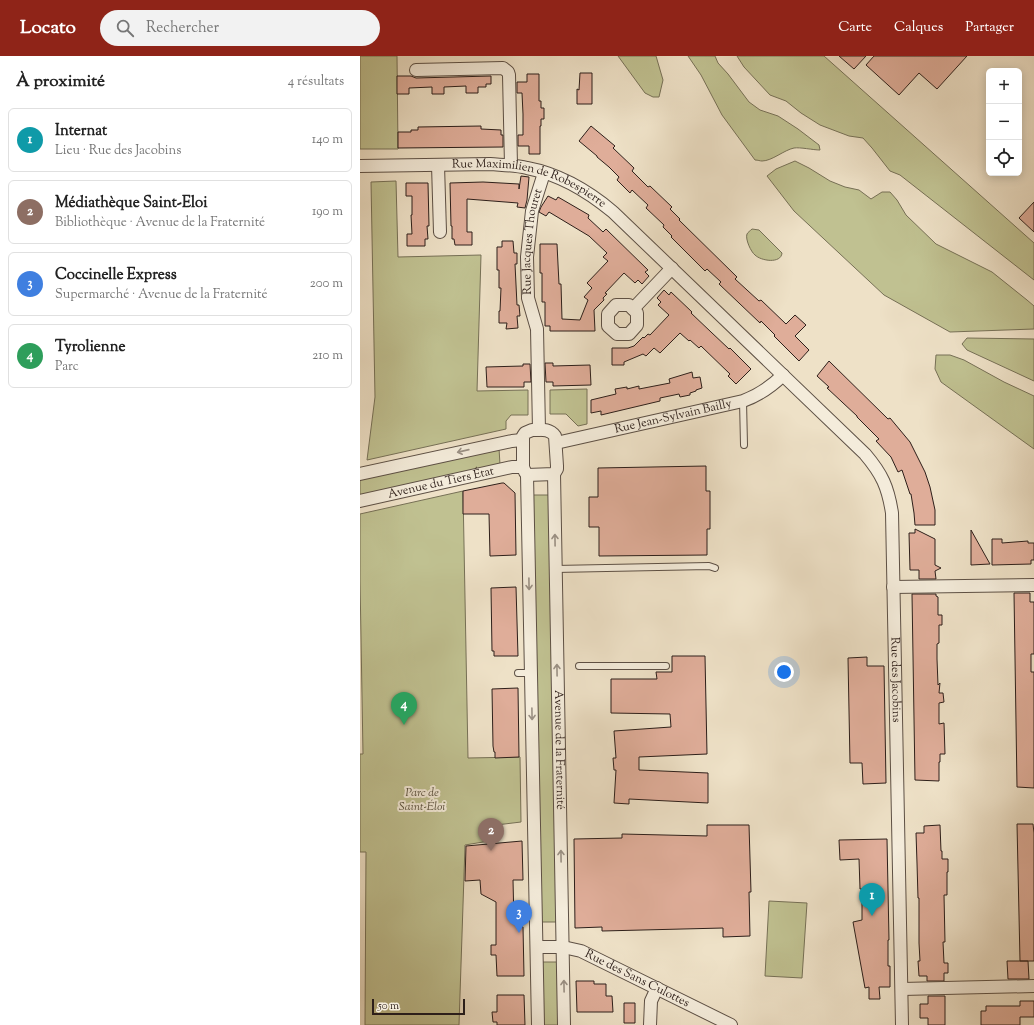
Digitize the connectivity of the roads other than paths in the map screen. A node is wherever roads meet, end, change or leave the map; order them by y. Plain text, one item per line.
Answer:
1 (416, 70) dead end
2 (438, 165) junction
3 (511, 165) junction
4 (360, 166) edge
5 (544, 173) junction
6 (440, 232) dead end
7 (672, 268) junction
8 (633, 309) dead end
9 (783, 375) junction
10 (742, 401) junction
11 (539, 430) junction
12 (522, 440) junction
13 (556, 443) junction
14 (744, 445) dead end
15 (525, 471) junction
16 (360, 474) edge
17 (554, 474) junction
18 (360, 501) edge
19 (715, 568) dead end
20 (555, 569) junction
21 (1034, 585) edge
22 (893, 587) junction
23 (578, 666) dead end
24 (666, 666) dead end
25 (518, 673) dead end
26 (531, 673) junction
27 (563, 947) junction
28 (537, 948) junction
29 (1034, 986) edge
30 (657, 988) junction
31 (902, 989) junction
32 (538, 1025) edge
33 (564, 1025) edge
34 (650, 1025) edge
35 (731, 1025) edge
36 (902, 1025) edge

1 - 3 street
2 - 3 street, Rue Maximilien de Robespierre
2 - 4 street, Rue Maximilien de Robespierre
2 - 6 street
3 - 5 street, Rue Maximilien de Robespierre
5 - 7 street, Rue Maximilien de Robespierre
5 - 11 street, Rue Jacques Thouret
7 - 8 street
7 - 9 street, Rue Maximilien de Robespierre
9 - 10 street, Rue Jean-Sylvain Bailly
9 - 22 street, Rue des Jacobins
10 - 13 street, Rue Jean-Sylvain Bailly
10 - 14 lane
11 - 12 street
11 - 13 street
12 - 15 street
12 -> 16 street
13 - 17 street
15 - 17 street
15 - 18 street, Avenue du Tiers État
15 -> 26 street
20 -> 17 street, Avenue de la Fraternité
19 - 20 lane
27 -> 20 street, Avenue de la Fraternité
21 - 22 street
22 - 31 street, Rue des Jacobins
23 - 24 lane
25 - 26 lane
26 -> 28 street
27 - 28 street, Rue des Sans Culottes
27 - 30 street, Rue des Sans Culottes
33 -> 27 street, Avenue de la Fraternité
28 - 32 street
29 - 31 street
30 - 34 street
30 - 35 street, Rue des Sans Culottes
31 - 36 street, Rue des Jacobins

